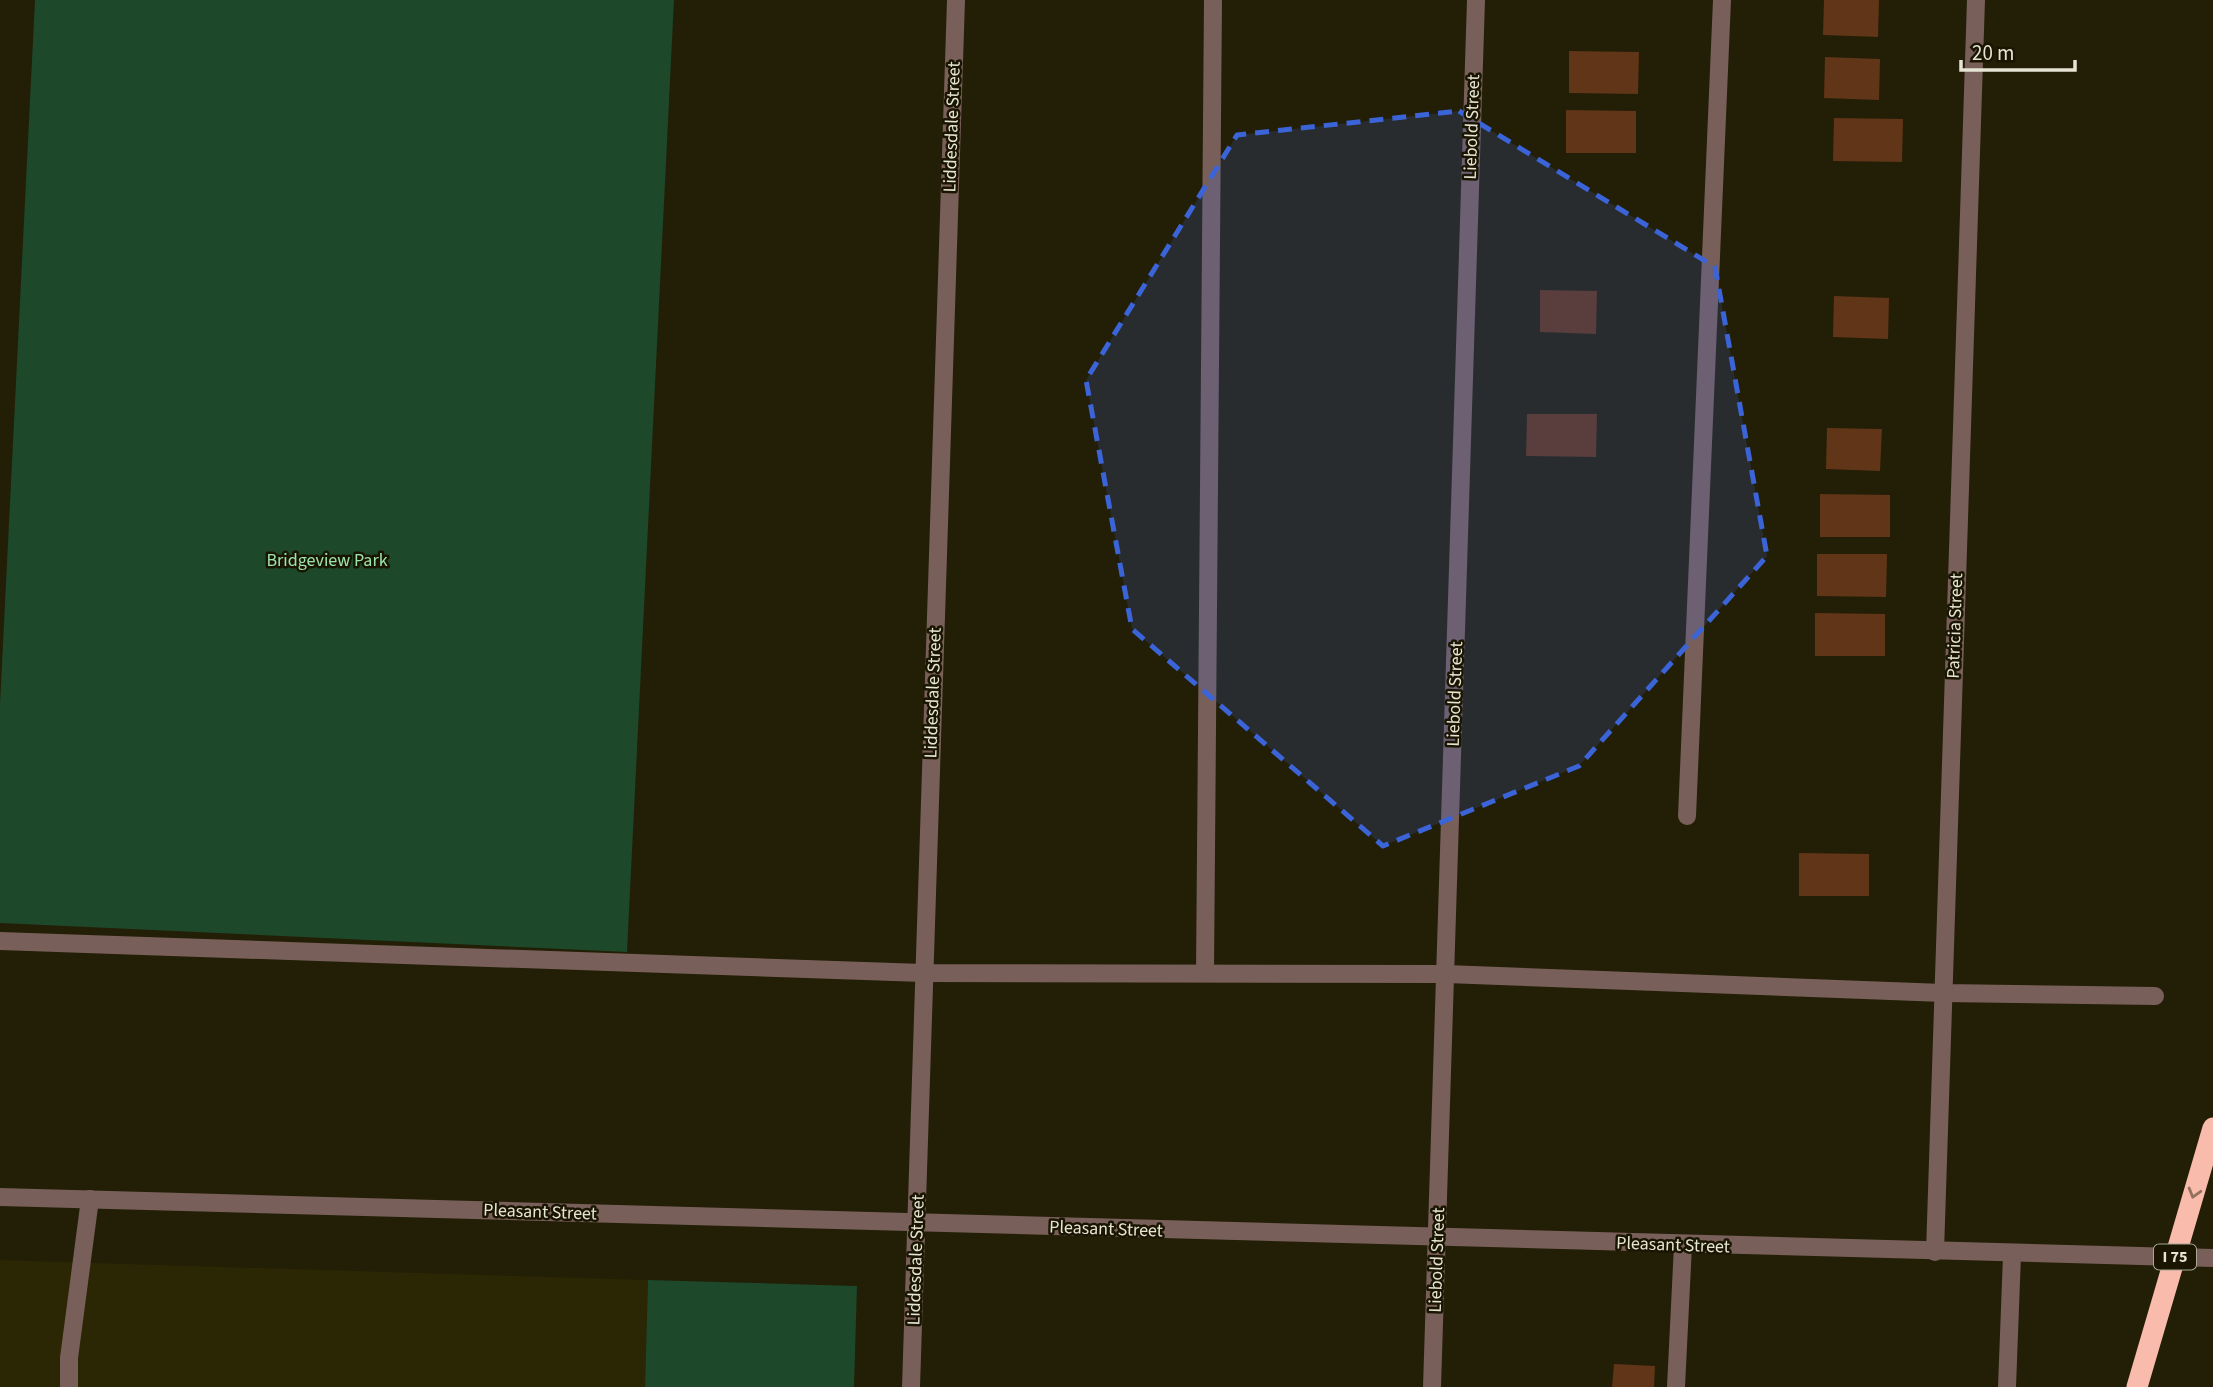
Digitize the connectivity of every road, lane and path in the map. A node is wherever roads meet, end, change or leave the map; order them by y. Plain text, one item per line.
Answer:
1 (956, 0) edge
2 (1213, 0) edge
3 (1476, 0) edge
4 (1722, 0) edge
5 (1976, 0) edge
6 (1687, 816) dead end
7 (0, 941) edge
8 (923, 973) junction
9 (1205, 973) junction
10 (1446, 974) junction
11 (1943, 993) junction
12 (2155, 996) dead end
13 (2213, 1128) edge
14 (0, 1197) edge
15 (90, 1199) junction
16 (917, 1223) junction
17 (1438, 1238) junction
18 (1683, 1245) junction
19 (1935, 1252) junction
20 (2012, 1255) junction
21 (2213, 1258) edge
22 (69, 1387) edge
23 (911, 1387) edge
24 (1432, 1387) edge
25 (1676, 1387) edge
26 (2007, 1387) edge
27 (2137, 1387) edge

1 - 8 street, Liddesdale Street
2 - 9 street
3 - 10 street, Liebold Street
4 - 6 street
5 - 11 street, Patricia Street
7 - 8 street
8 - 9 street
8 - 16 street, Liddesdale Street
9 - 10 street
10 - 11 street
10 - 17 street, Liebold Street
11 - 12 street
11 - 19 street, Patricia Street
13 -> 27 highway, I 75
14 - 15 street, Pleasant Street
15 - 16 street, Pleasant Street
15 - 22 street
16 - 17 street, Pleasant Street
16 - 23 street, Liddesdale Street
17 - 18 street, Pleasant Street
17 - 24 street, Liebold Street
18 - 19 street, Pleasant Street
18 - 25 street
19 - 20 street, Pleasant Street
20 - 21 street, Pleasant Street
20 - 26 street

